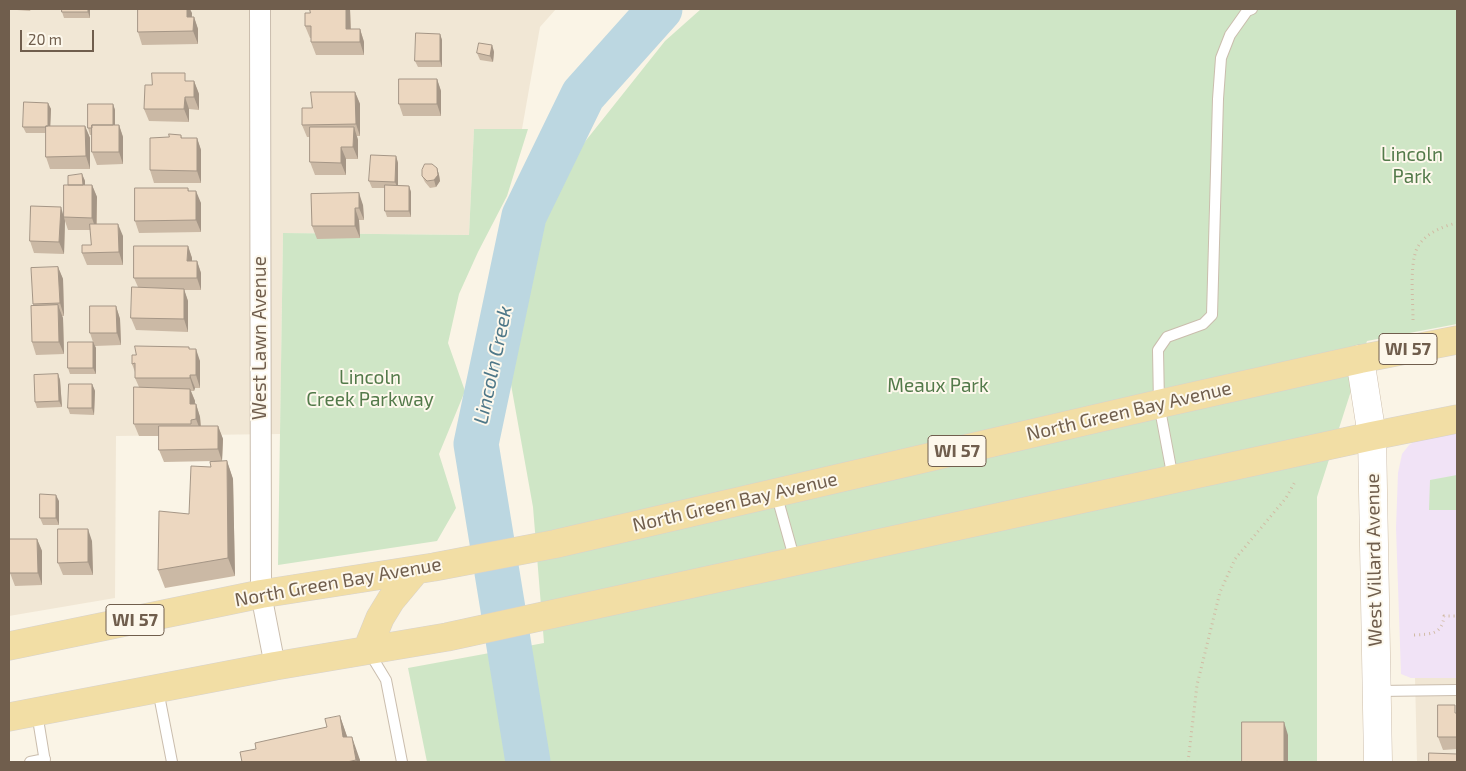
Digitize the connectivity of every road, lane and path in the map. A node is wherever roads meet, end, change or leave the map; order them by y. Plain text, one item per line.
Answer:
1 (260, 9) edge
2 (1252, 9) edge
3 (1457, 223) edge
4 (1413, 320) dead end
5 (1457, 340) edge
6 (1360, 359) junction
7 (1159, 404) junction
8 (1457, 419) edge
9 (1372, 436) junction
10 (1299, 475) dead end
11 (1173, 480) junction
12 (776, 493) junction
13 (795, 562) junction
14 (425, 568) junction
15 (261, 594) junction
16 (1457, 616) edge
17 (1414, 635) dead end
18 (9, 646) edge
19 (367, 650) junction
20 (275, 666) junction
21 (158, 688) junction
22 (1457, 690) edge
23 (1377, 691) junction
24 (36, 712) junction
25 (9, 717) edge
26 (45, 761) edge
27 (30, 762) edge
28 (172, 762) edge
29 (402, 762) edge
30 (1188, 762) edge
31 (1378, 762) edge

1 - 15 street, West Lawn Avenue
2 - 7 lane
3 - 4 path
5 - 6 main road, North Green Bay Avenue / WI 57
6 - 7 main road, North Green Bay Avenue / WI 57
6 - 9 street, West Villard Avenue
7 - 11 lane
7 - 12 main road, North Green Bay Avenue / WI 57
8 - 9 main road
9 - 11 main road
9 - 23 street, West Villard Avenue
10 - 30 path
11 - 13 main road
12 - 13 lane
12 - 14 main road, North Green Bay Avenue / WI 57
13 - 19 main road
14 - 15 main road, North Green Bay Avenue / WI 57
14 - 19 main road
15 - 18 main road, North Green Bay Avenue / WI 57
15 - 20 street, West Lawn Avenue
16 - 17 path
19 - 20 main road
19 - 29 lane
20 - 21 main road
21 - 24 main road
21 - 28 lane
22 - 23 lane
23 - 31 street, West Villard Avenue
24 - 25 main road
24 - 26 lane
26 - 27 lane

